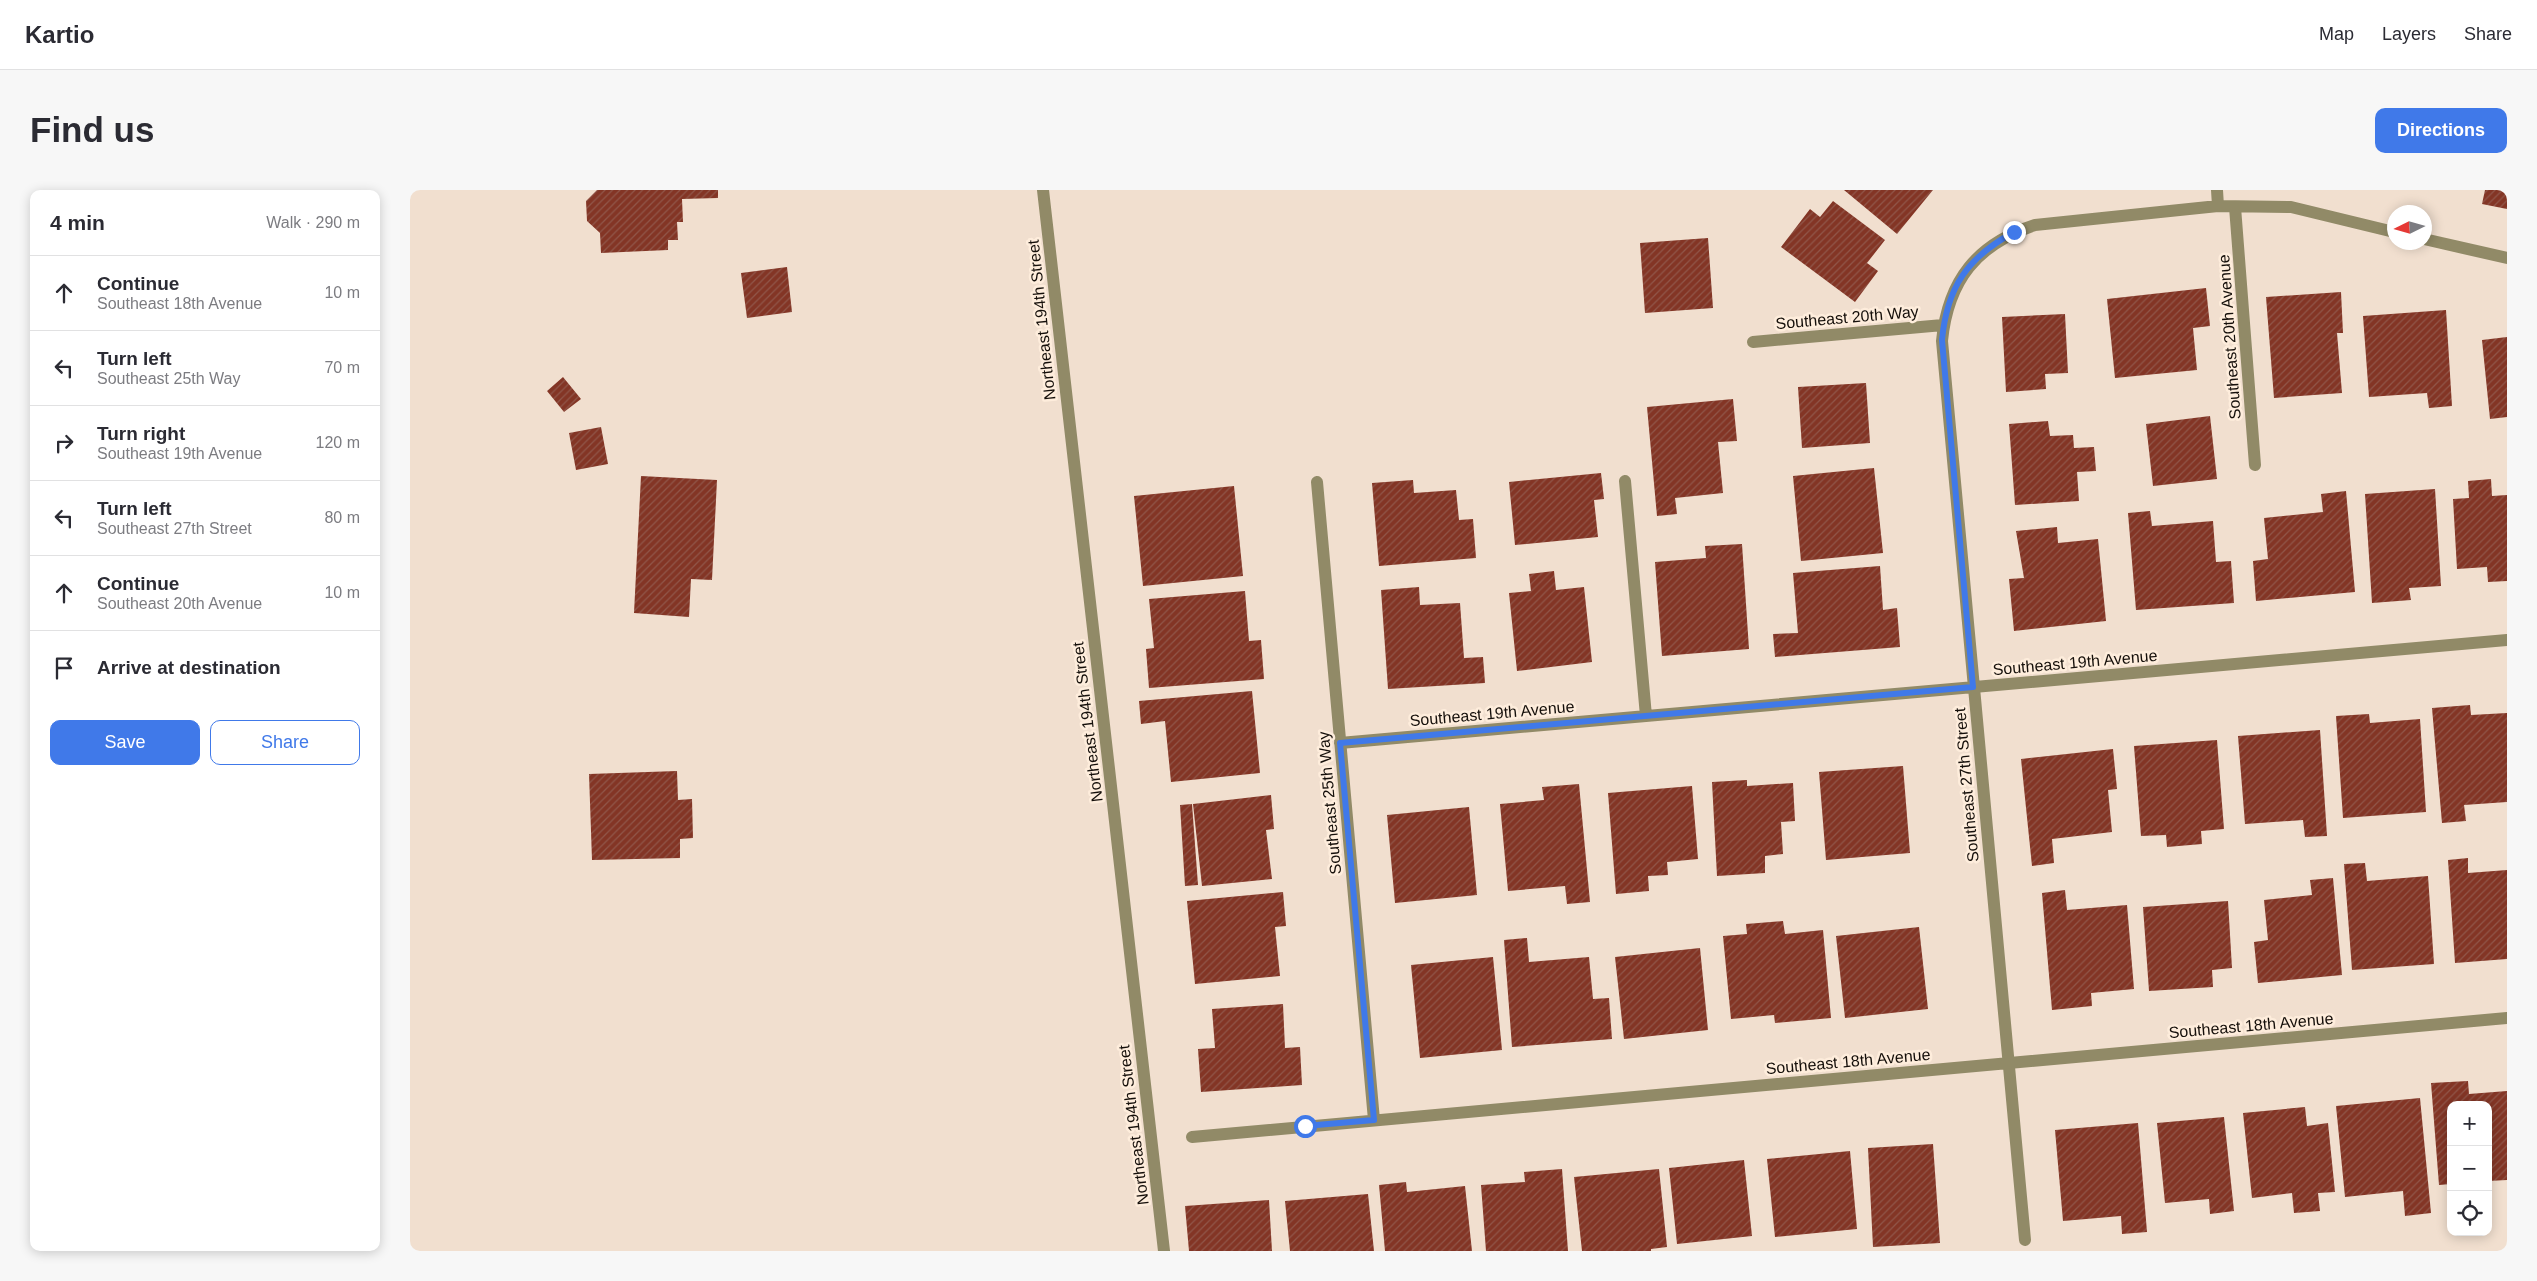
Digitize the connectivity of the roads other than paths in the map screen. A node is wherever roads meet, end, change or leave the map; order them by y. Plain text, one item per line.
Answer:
1 (1043, 190) edge
2 (2217, 190) edge
3 (2218, 206) junction
4 (2235, 207) junction
5 (2387, 230) edge
6 (2432, 241) edge
7 (2507, 258) edge
8 (1943, 325) junction
9 (1754, 342) dead end
10 (2255, 465) dead end
11 (1625, 481) dead end
12 (1318, 482) dead end
13 (2507, 640) edge
14 (1973, 687) junction
15 (1646, 716) junction
16 (1340, 743) junction
17 (2507, 1018) edge
18 (2008, 1063) junction
19 (1374, 1120) junction
20 (1192, 1137) dead end
21 (2024, 1240) dead end
22 (1164, 1251) edge

1 - 22 street, Northeast 194th Street
2 - 3 street
3 - 4 street
3 - 8 street, Southeast 27th Street
4 - 5 street
4 - 10 street, Southeast 20th Avenue
6 - 7 street
8 - 9 street, Southeast 20th Way
8 - 14 street, Southeast 27th Street
11 - 15 street
12 - 16 street, Southeast 25th Way
13 - 14 street, Southeast 19th Avenue
14 - 15 street, Southeast 19th Avenue
14 - 18 street, Southeast 27th Street
15 - 16 street, Southeast 19th Avenue
16 - 19 street, Southeast 25th Way
17 - 18 street, Southeast 18th Avenue
18 - 19 street, Southeast 18th Avenue
18 - 21 street, Southeast 27th Street
19 - 20 street, Southeast 18th Avenue

